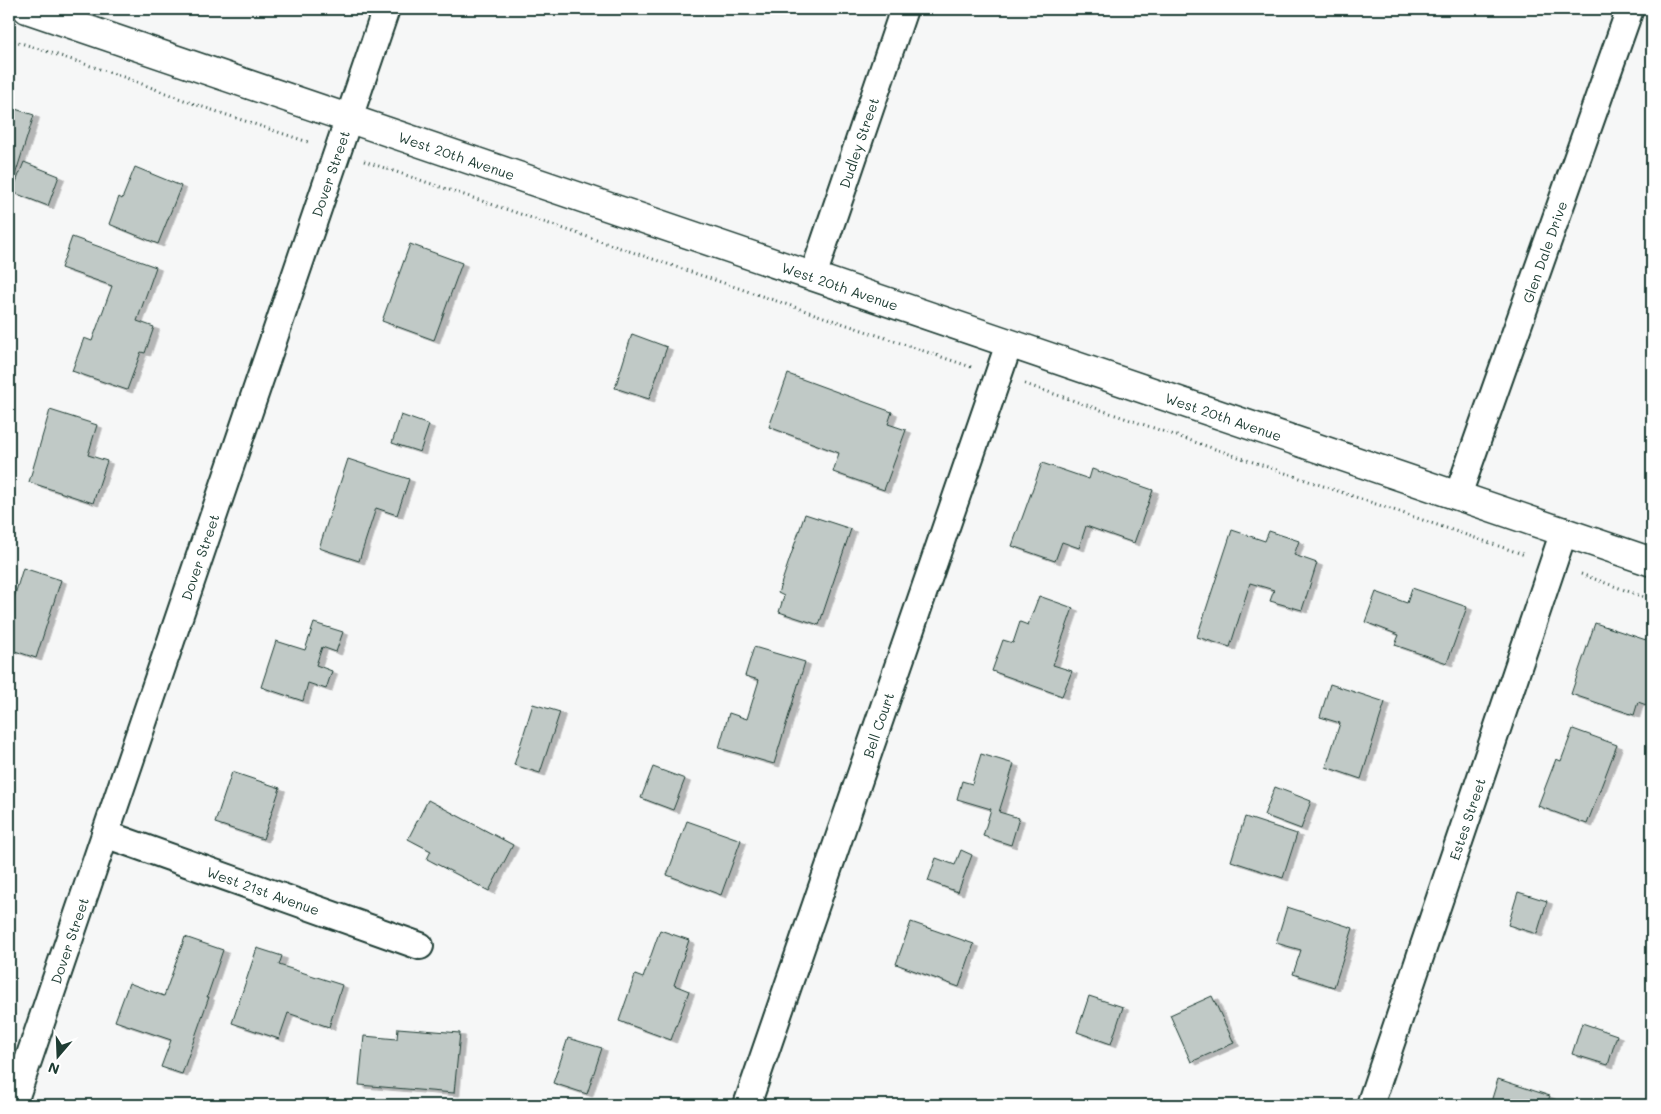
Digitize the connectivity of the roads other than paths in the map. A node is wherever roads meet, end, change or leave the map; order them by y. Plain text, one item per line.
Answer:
1 (27, 9) edge
2 (386, 9) edge
3 (904, 9) edge
4 (1630, 9) edge
5 (349, 118) junction
6 (813, 276) junction
7 (1010, 344) junction
8 (1458, 495) junction
9 (1564, 531) junction
10 (1652, 562) edge
11 (105, 834) junction
12 (420, 946) dead end
13 (13, 1105) edge
14 (747, 1105) edge
15 (1370, 1105) edge

1 - 5 street, West 20th Avenue
2 - 5 street, Dover Street
3 - 6 street, Dudley Street
4 - 8 street, Glen Dale Drive
5 - 6 street, West 20th Avenue
5 - 11 street, Dover Street
6 - 7 street, West 20th Avenue
7 - 8 street, West 20th Avenue
7 - 14 street, Bell Court
8 - 9 street, West 20th Avenue
9 - 10 street, West 20th Avenue
9 - 15 street, Estes Street
11 - 12 street, West 21st Avenue
11 - 13 street, Dover Street

